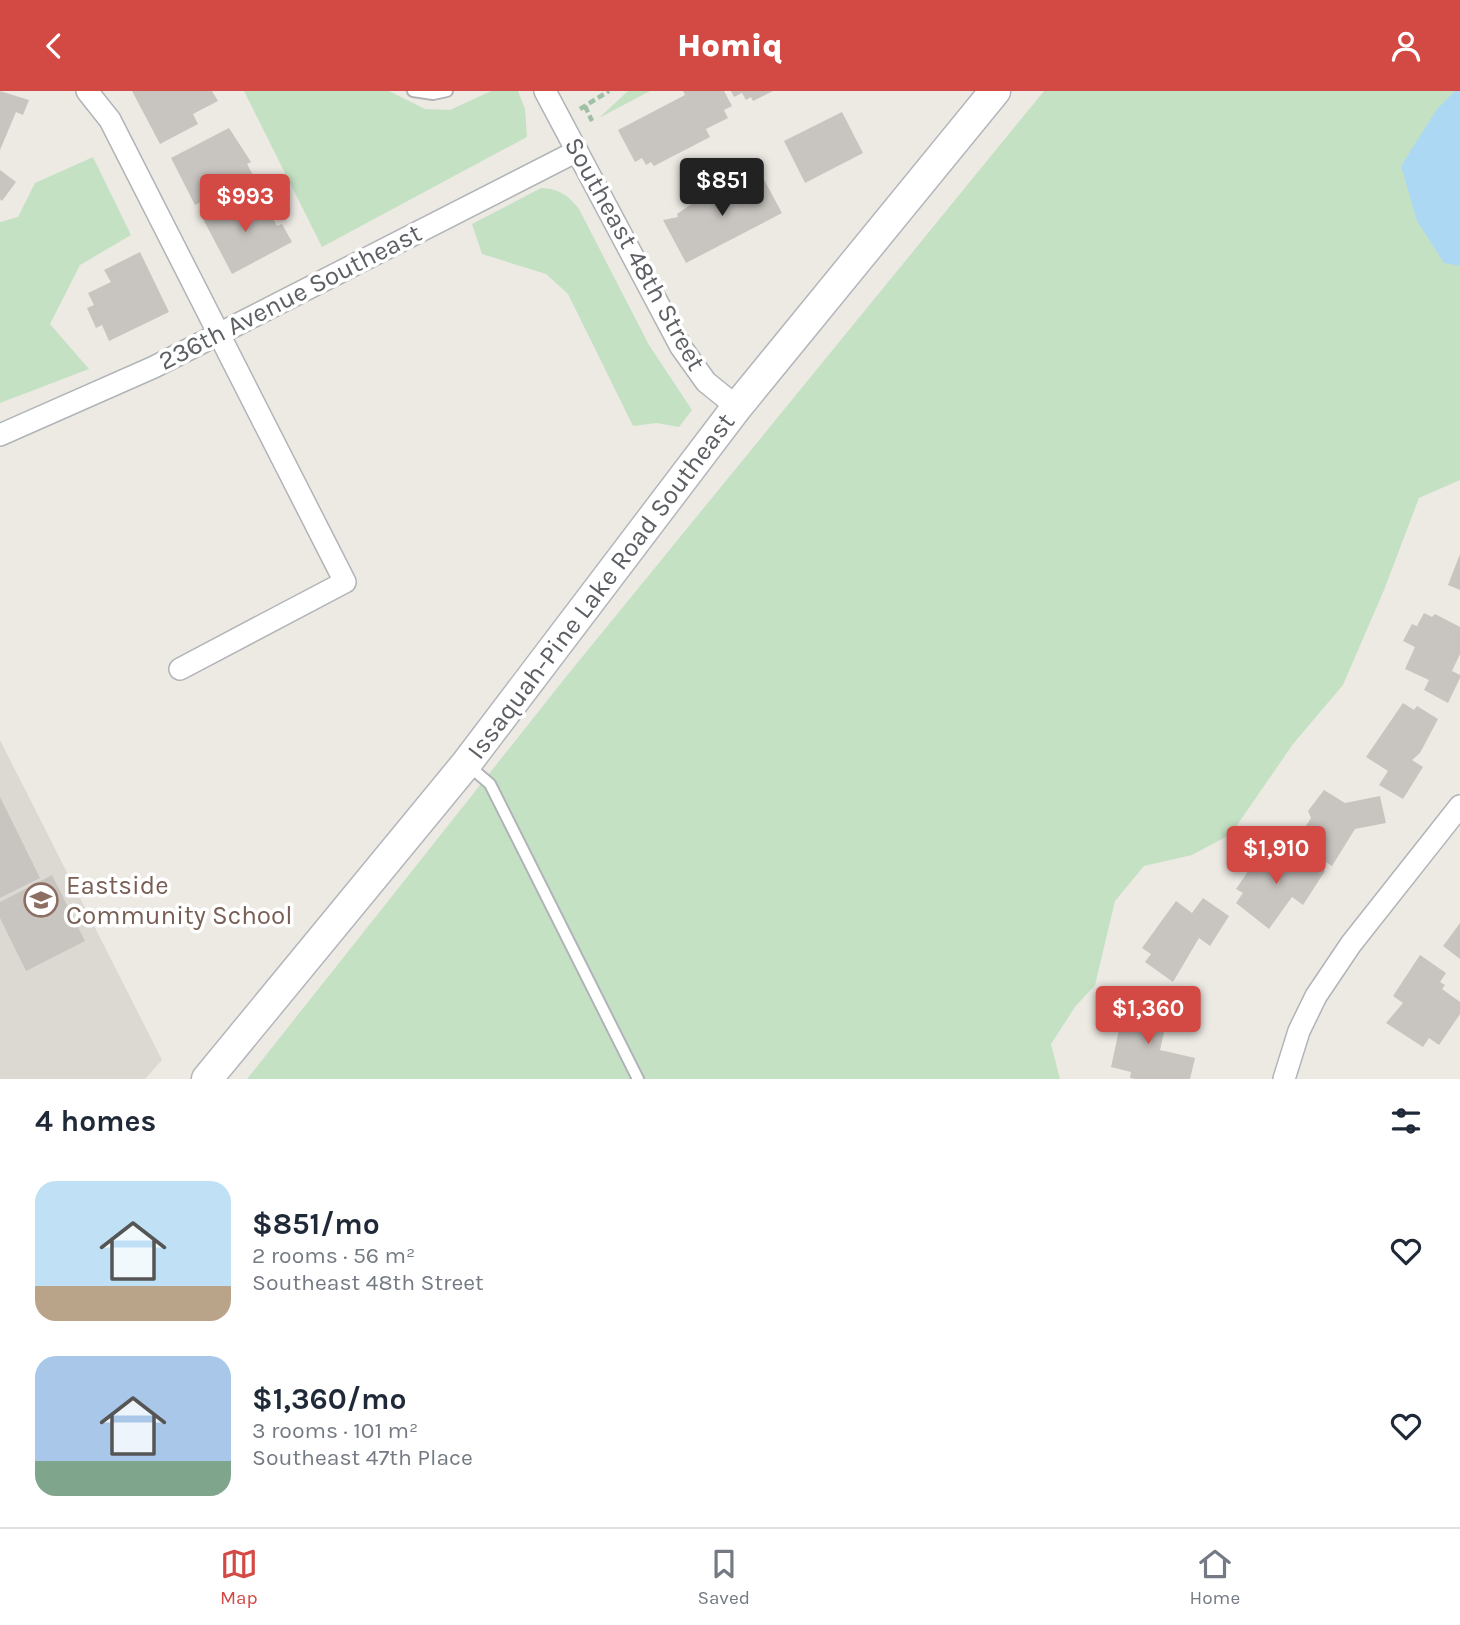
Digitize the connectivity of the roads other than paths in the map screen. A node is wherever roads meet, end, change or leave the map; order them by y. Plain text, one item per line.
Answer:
1 (87, 91) edge
2 (413, 91) edge
3 (447, 91) edge
4 (545, 91) edge
5 (995, 91) edge
6 (577, 151) junction
7 (220, 332) junction
8 (737, 407) junction
9 (0, 435) edge
10 (180, 669) dead end
11 (466, 764) junction
12 (1460, 806) edge
13 (1284, 1075) edge
14 (207, 1079) edge
15 (638, 1079) edge

1 - 7 street
2 - 3 lane
4 - 6 street, Southeast 48th Street
5 - 8 main road, Issaquah-Pine Lake Road Southeast
6 - 7 street, 236th Avenue Southeast
6 - 8 street, Southeast 48th Street
7 - 9 street, 236th Avenue Southeast
7 - 10 street
8 - 11 main road, Issaquah-Pine Lake Road Southeast
11 - 14 main road, Issaquah-Pine Lake Road Southeast
11 - 15 lane
12 - 13 street

